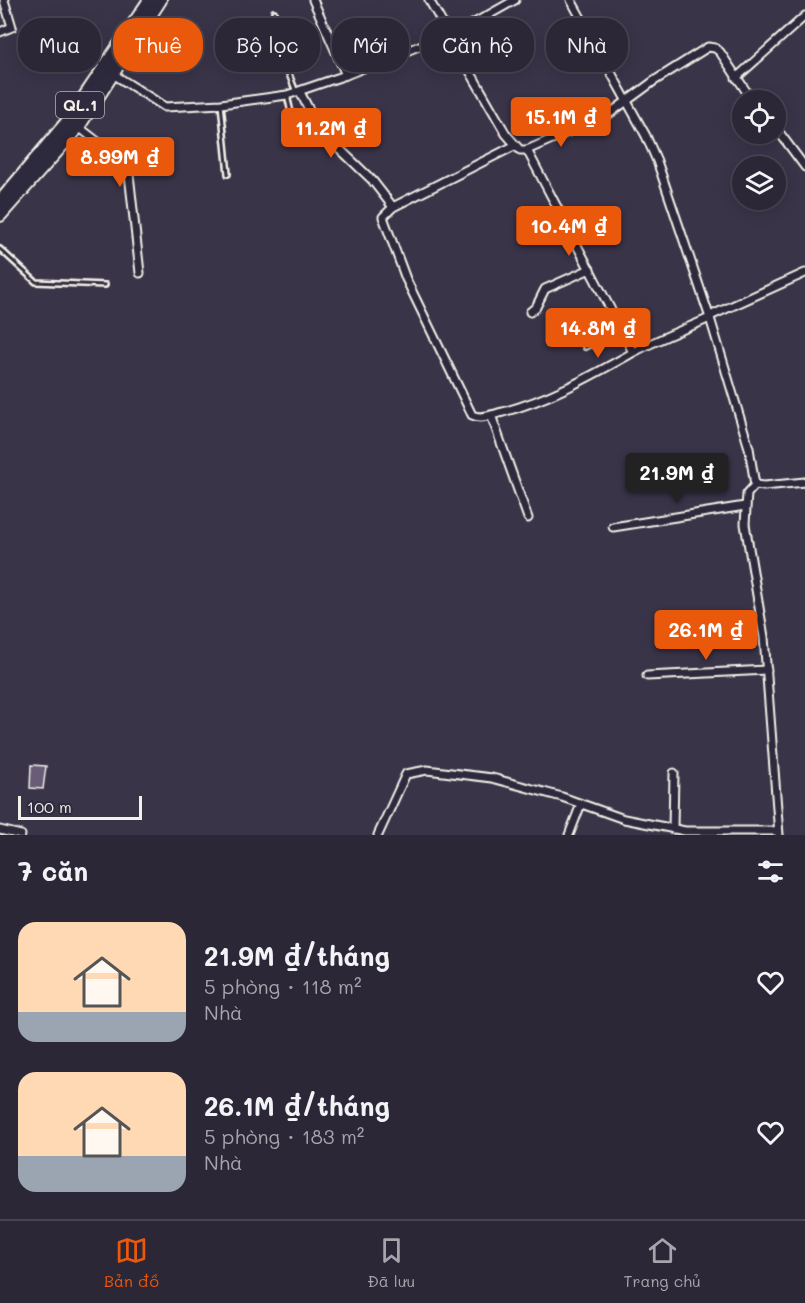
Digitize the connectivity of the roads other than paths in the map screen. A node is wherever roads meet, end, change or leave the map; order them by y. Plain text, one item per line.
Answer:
1 (4, 0) edge
2 (150, 0) edge
3 (160, 0) edge
4 (314, 0) edge
5 (429, 0) edge
6 (515, 0) edge
7 (571, 0) edge
8 (274, 12) dead end
9 (805, 16) edge
10 (440, 18) edge
11 (485, 18) edge
12 (0, 32) edge
13 (421, 45) edge
14 (110, 72) junction
15 (472, 72) edge
16 (346, 75) junction
17 (736, 78) junction
18 (745, 90) edge
19 (298, 93) junction
20 (287, 96) junction
21 (626, 101) junction
22 (221, 104) junction
23 (73, 123) junction
24 (294, 126) dead end
25 (786, 141) edge
26 (514, 146) junction
27 (527, 150) junction
28 (805, 166) edge
29 (228, 174) dead end
30 (0, 202) edge
31 (393, 207) junction
32 (0, 215) edge
33 (0, 249) edge
34 (590, 269) junction
35 (140, 273) dead end
36 (805, 273) edge
37 (105, 285) dead end
38 (530, 312) dead end
39 (710, 317) junction
40 (621, 330) junction
41 (585, 347) dead end
42 (633, 352) junction
43 (491, 415) junction
44 (805, 482) edge
45 (755, 484) junction
46 (745, 506) junction
47 (528, 519) dead end
48 (613, 526) dead end
49 (767, 670) junction
50 (647, 676) dead end
51 (674, 773) dead end
52 (581, 804) junction
53 (673, 829) junction
54 (0, 830) edge
55 (685, 833) edge
56 (778, 833) edge
57 (21, 835) edge
58 (378, 835) edge
59 (569, 835) edge

1 - 12 street
2 - 14 highway, QL.1
3 - 14 highway, QL.1
4 - 16 street
5 - 10 street
6 - 11 street
7 - 21 street
8 - 19 lane
9 - 17 street
13 - 16 street
14 - 22 street
14 - 23 highway, QL.1
15 - 26 street
16 - 19 street
17 - 18 street
17 - 21 street
19 - 20 street
19 - 31 street
20 - 22 street
20 - 24 lane
21 - 27 street
21 - 39 street
22 - 29 lane
23 - 30 highway, QL.1
23 - 32 highway, QL.1
23 - 35 street
25 - 28 street
26 - 27 street
26 - 31 street
27 - 34 street
31 - 43 street
33 - 37 lane
34 - 38 street
34 - 40 street
36 - 39 street
39 - 42 street
39 - 45 street
40 - 41 lane
40 - 42 street
42 - 43 street
43 - 47 street
44 - 45 street
45 - 46 street
46 - 48 street
46 - 49 street
49 - 50 street
49 - 56 street
51 - 53 street
52 - 53 street
52 - 58 street
52 - 59 street
53 - 55 street
54 - 57 street
55 - 56 street

